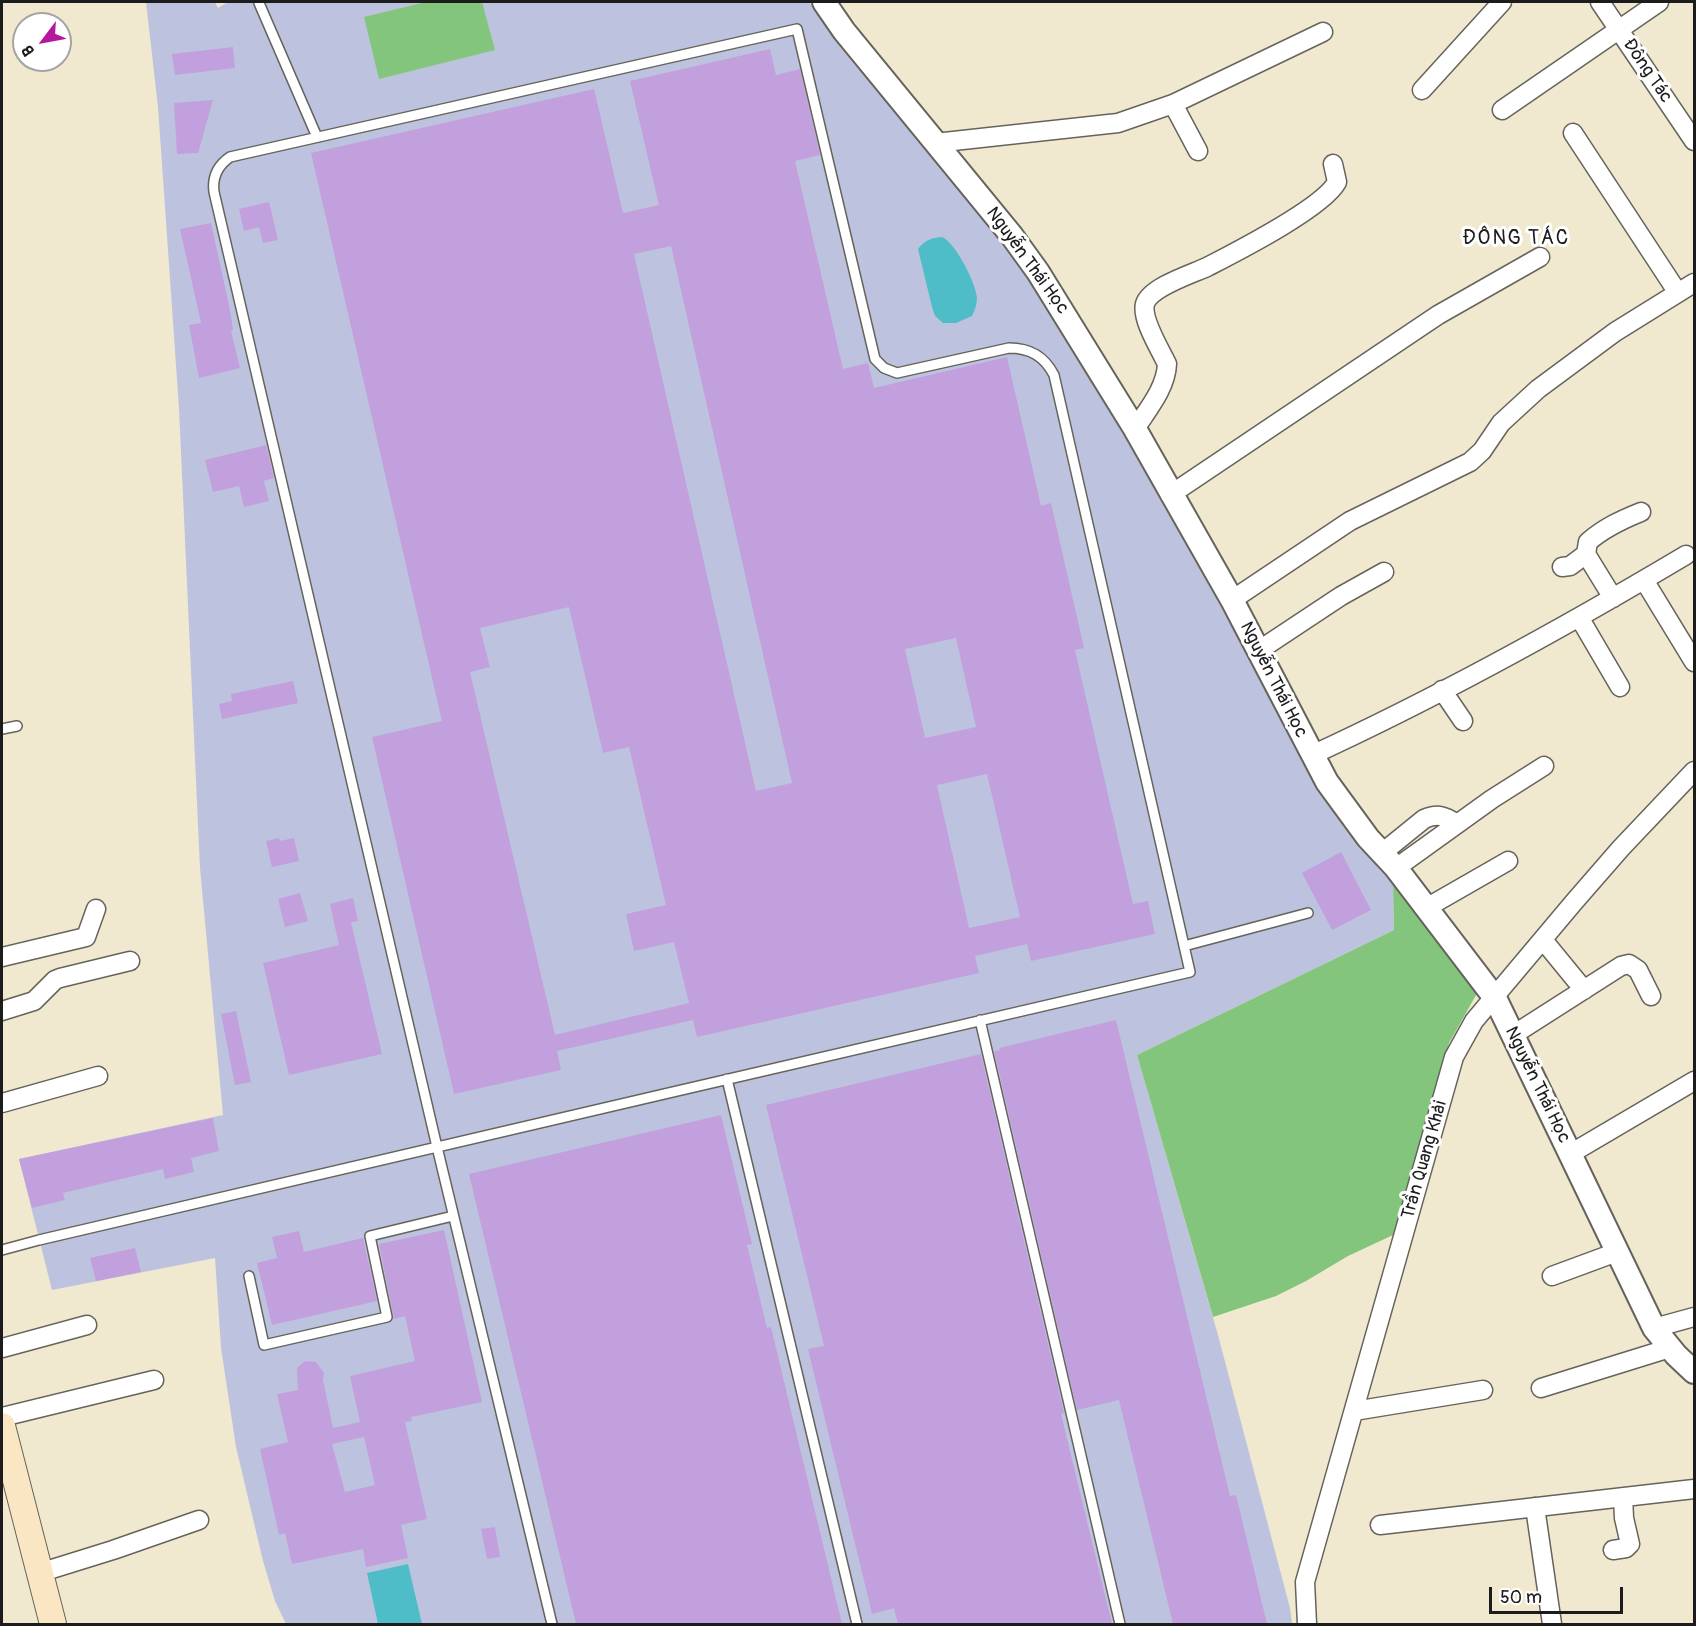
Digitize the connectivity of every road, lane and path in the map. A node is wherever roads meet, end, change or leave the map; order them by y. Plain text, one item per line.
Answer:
1 (824, 2) edge
2 (1502, 2) edge
3 (1600, 2) edge
4 (1659, 2) edge
5 (259, 3) edge
6 (1618, 29) junction
7 (1323, 32) dead end
8 (1422, 90) dead end
9 (1173, 104) junction
10 (1502, 110) dead end
11 (1573, 133) dead end
12 (317, 137) junction
13 (1695, 141) edge
14 (935, 143) junction
15 (1198, 151) dead end
16 (1333, 165) dead end
17 (1540, 257) dead end
18 (1695, 284) edge
19 (1678, 293) junction
20 (1135, 429) junction
21 (1170, 495) junction
22 (1641, 512) dead end
23 (1586, 554) junction
24 (1686, 555) dead end
25 (1562, 567) dead end
26 (1384, 572) dead end
27 (1644, 580) junction
28 (1614, 598) junction
29 (1232, 600) junction
30 (1579, 617) junction
31 (1258, 651) junction
32 (1695, 662) edge
33 (1620, 687) dead end
34 (1442, 690) junction
35 (1463, 721) dead end
36 (17, 726) dead end
37 (2, 729) edge
38 (1312, 755) junction
39 (1544, 766) dead end
40 (1695, 771) edge
41 (1389, 861) junction
42 (1508, 861) dead end
43 (1426, 908) junction
44 (96, 909) dead end
45 (1308, 913) dead end
46 (1543, 940) junction
47 (1184, 946) junction
48 (2, 957) edge
49 (130, 961) dead end
50 (1584, 990) junction
51 (1651, 996) dead end
52 (1494, 998) junction
53 (2, 1011) edge
54 (980, 1020) junction
55 (1513, 1035) junction
56 (98, 1076) dead end
57 (727, 1079) junction
58 (1694, 1081) edge
59 (2, 1103) edge
60 (437, 1147) junction
61 (1570, 1154) junction
62 (453, 1215) junction
63 (2, 1250) edge
64 (1617, 1252) junction
65 (249, 1276) dead end
66 (1552, 1276) dead end
67 (1695, 1317) edge
68 (87, 1325) dead end
69 (1654, 1328) junction
70 (2, 1348) edge
71 (1670, 1348) junction
72 (1695, 1372) edge
73 (154, 1380) dead end
74 (1541, 1388) dead end
75 (1483, 1390) dead end
76 (1354, 1411) junction
77 (2, 1417) edge
78 (2, 1426) edge
79 (1695, 1489) edge
80 (1623, 1497) junction
81 (1535, 1507) junction
82 (199, 1520) dead end
83 (1380, 1526) dead end
84 (1613, 1550) dead end
85 (39, 1573) junction
86 (53, 1624) edge
87 (552, 1624) edge
88 (857, 1624) edge
89 (1120, 1624) edge
90 (1307, 1624) edge
91 (1552, 1624) edge

1 - 14 street, Nguyễn Thái Học
2 - 8 street
3 - 6 street, Đông Tác
4 - 6 street
5 - 12 lane
6 - 10 street
6 - 13 street, Đông Tác
7 - 9 street
9 - 14 street
9 - 15 street
11 - 19 street
12 - 47 lane
12 - 60 lane
14 - 20 street, Nguyễn Thái Học
16 - 20 street
17 - 21 street
18 - 19 street
19 - 29 street
20 - 21 street, Nguyễn Thái Học
21 - 29 street, Nguyễn Thái Học
22 - 23 street
23 - 25 street
23 - 28 street
24 - 27 street
26 - 31 street
27 - 28 street
27 - 32 street
28 - 30 street
29 - 31 street, Nguyễn Thái Học
30 - 33 street
30 - 34 street
31 - 38 street, Nguyễn Thái Học
34 - 35 street
34 - 38 street
36 - 37 lane
38 - 41 street, Nguyễn Thái Học
39 - 41 street
40 - 46 street, Trần Quang Khải
41 - 43 street, Nguyễn Thái Học
42 - 43 street
43 - 52 street, Nguyễn Thái Học
44 - 48 street
45 - 47 lane
46 - 50 street
46 - 52 street, Trần Quang Khải
47 - 54 lane
49 - 53 street
50 - 51 street
50 - 55 street
52 - 55 street, Nguyễn Thái Học
52 - 76 street, Trần Quang Khải
54 - 57 lane
54 - 89 lane
55 - 61 street, Nguyễn Thái Học
56 - 59 street
57 - 60 lane
57 - 88 lane
58 - 61 street
60 - 62 lane
60 - 63 lane
61 - 64 street, Nguyễn Thái Học
62 - 65 lane
62 - 87 lane
64 - 66 street
64 - 69 street, Nguyễn Thái Học
67 - 69 street
68 - 70 street
69 - 71 street, Nguyễn Thái Học
71 - 72 street, Nguyễn Thái Học
71 - 74 street
73 - 77 street
75 - 76 street
76 - 90 street, Trần Quang Khải
78 - 85 main road
79 - 80 street
80 - 81 street
80 - 84 street
81 - 83 street
81 - 91 street
82 - 85 street
85 - 86 main road

